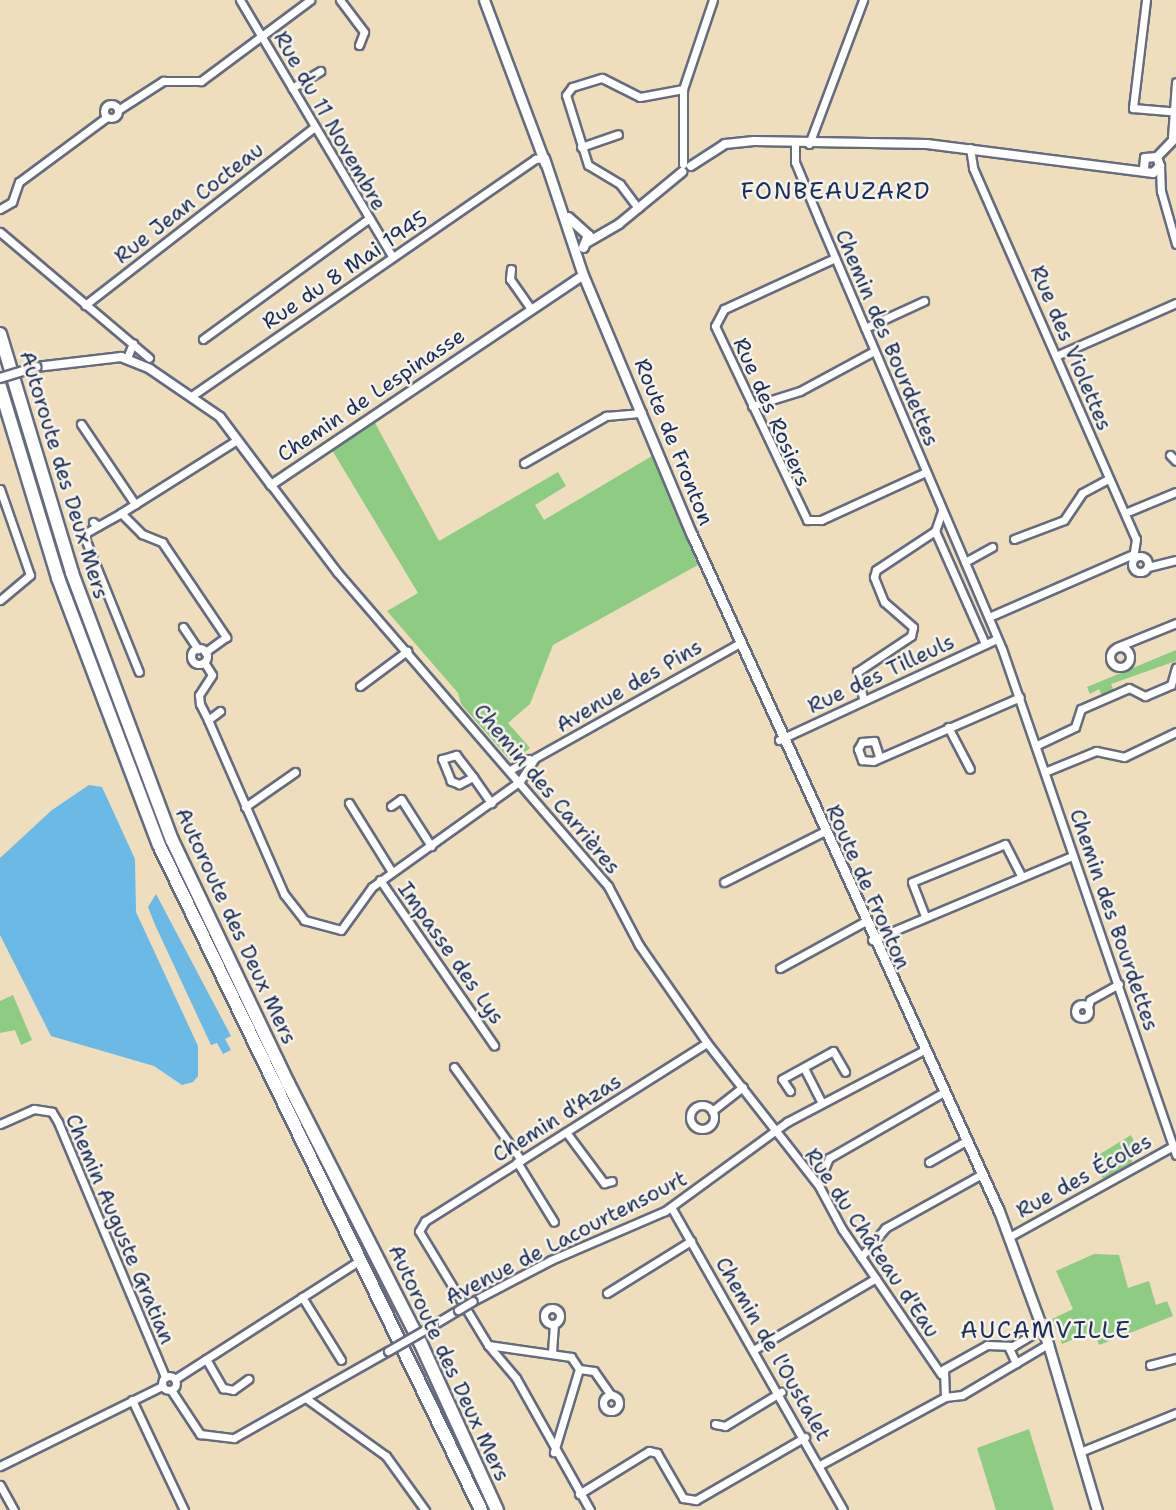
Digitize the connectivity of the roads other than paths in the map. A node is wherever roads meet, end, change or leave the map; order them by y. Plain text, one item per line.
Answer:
1 (240, 0) edge
2 (310, 0) edge
3 (340, 0) edge
4 (484, 0) edge
5 (713, 0) edge
6 (863, 0) edge
7 (1146, 0) edge
8 (262, 35) junction
9 (359, 45) dead end
10 (320, 71) dead end
11 (1176, 82) edge
12 (292, 88) junction
13 (683, 89) junction
14 (118, 110) junction
15 (1171, 111) junction
16 (107, 117) junction
17 (314, 128) junction
18 (618, 134) dead end
19 (1174, 137) edge
20 (795, 144) junction
21 (809, 144) junction
22 (581, 147) junction
23 (970, 148) junction
24 (543, 158) junction
25 (1159, 162) junction
26 (685, 167) junction
27 (1147, 171) junction
28 (1161, 191) junction
29 (638, 208) junction
30 (0, 209) edge
31 (367, 220) junction
32 (619, 224) junction
33 (582, 229) junction
34 (0, 232) edge
35 (571, 233) junction
36 (1176, 244) edge
37 (581, 245) junction
38 (392, 256) junction
39 (835, 258) junction
40 (511, 269) dead end
41 (583, 275) junction
42 (596, 299) junction
43 (924, 301) dead end
44 (1176, 303) edge
45 (85, 304) junction
46 (531, 309) junction
47 (864, 328) junction
48 (0, 334) edge
49 (203, 339) dead end
50 (133, 343) junction
51 (874, 351) junction
52 (1058, 355) junction
53 (127, 358) junction
54 (150, 358) dead end
55 (0, 378) edge
56 (0, 387) edge
57 (193, 395) junction
58 (752, 406) junction
59 (640, 408) junction
60 (81, 424) dead end
61 (237, 440) junction
62 (1170, 454) dead end
63 (1176, 461) edge
64 (524, 463) dead end
65 (926, 472) junction
66 (1108, 479) junction
67 (271, 485) junction
68 (0, 489) edge
69 (1176, 492) edge
70 (135, 504) junction
71 (942, 511) junction
72 (121, 513) junction
73 (1125, 513) junction
74 (935, 531) junction
75 (1014, 539) dead end
76 (992, 548) dead end
77 (1132, 556) junction
78 (1176, 560) edge
79 (965, 562) junction
80 (1148, 567) junction
81 (0, 600) edge
82 (988, 618) junction
83 (1176, 623) edge
84 (183, 627) dead end
85 (997, 639) junction
86 (740, 643) junction
87 (985, 644) junction
88 (1117, 647) dead end
89 (198, 649) junction
90 (407, 651) junction
91 (205, 652) junction
92 (204, 662) junction
93 (1176, 668) edge
94 (139, 672) dead end
95 (360, 686) dead end
96 (1020, 696) junction
97 (864, 698) junction
98 (220, 711) dead end
99 (208, 720) junction
100 (948, 728) junction
101 (1176, 732) edge
102 (780, 739) junction
103 (1037, 745) junction
104 (879, 756) dead end
105 (535, 758) junction
106 (970, 769) dead end
107 (510, 770) junction
108 (1047, 771) junction
109 (295, 772) dead end
110 (472, 777) junction
111 (520, 781) junction
112 (349, 803) dead end
113 (491, 803) junction
114 (391, 806) dead end
115 (245, 807) junction
116 (823, 832) junction
117 (431, 846) junction
118 (1072, 856) junction
119 (392, 872) junction
120 (1021, 876) junction
121 (381, 880) junction
122 (724, 882) dead end
123 (925, 916) junction
124 (864, 922) junction
125 (872, 940) junction
126 (780, 968) dead end
127 (1119, 984) junction
128 (1088, 1007) dead end
129 (707, 1043) junction
130 (494, 1045) dead end
131 (922, 1051) junction
132 (454, 1067) dead end
133 (804, 1068) junction
134 (845, 1072) dead end
135 (743, 1087) junction
136 (790, 1091) dead end
137 (942, 1093) junction
138 (822, 1103) junction
139 (712, 1111) dead end
140 (0, 1124) edge
141 (776, 1130) junction
142 (566, 1132) junction
143 (966, 1141) junction
144 (1174, 1145) edge
145 (1176, 1155) edge
146 (519, 1161) junction
147 (929, 1162) dead end
148 (825, 1167) dead end
149 (982, 1174) junction
150 (612, 1181) dead end
151 (671, 1207) junction
152 (554, 1222) dead end
153 (1009, 1237) junction
154 (691, 1241) junction
155 (861, 1257) junction
156 (354, 1264) dead end
157 (876, 1278) junction
158 (607, 1293) dead end
159 (302, 1297) junction
160 (554, 1324) dead end
161 (1043, 1328) junction
162 (1048, 1344) junction
163 (488, 1345) junction
164 (1008, 1346) junction
165 (755, 1349) junction
166 (552, 1352) junction
167 (1176, 1358) edge
168 (206, 1359) junction
169 (342, 1360) dead end
170 (1016, 1363) junction
171 (1150, 1365) dead end
172 (579, 1369) junction
173 (940, 1374) junction
174 (165, 1377) junction
175 (175, 1379) junction
176 (248, 1379) dead end
177 (162, 1386) junction
178 (171, 1390) junction
179 (781, 1392) junction
180 (611, 1395) dead end
181 (310, 1397) junction
182 (945, 1397) junction
183 (132, 1400) junction
184 (1176, 1413) edge
185 (716, 1424) dead end
186 (806, 1437) junction
187 (554, 1452) junction
188 (1080, 1452) junction
189 (820, 1465) junction
190 (0, 1466) edge
191 (0, 1485) edge
192 (579, 1494) junction
193 (14, 1510) edge
194 (184, 1510) edge
195 (425, 1510) edge
196 (481, 1510) edge
197 (497, 1510) edge
198 (590, 1510) edge
199 (842, 1510) edge
200 (1097, 1510) edge

1 - 8 street, Rue du 11 Novembre
2 - 8 street
3 - 9 street
4 - 24 main road
5 - 13 street
6 - 21 street
7 - 15 street
8 - 12 street, Rue du 11 Novembre
8 - 14 street
10 - 12 street
11 - 15 street
12 - 17 street, Rue du 11 Novembre
13 - 22 street
13 - 26 street
14 - 16 street
14 - 16 street
15 - 19 street
16 - 30 street
17 - 31 street, Rue du 11 Novembre
17 - 45 street, Rue Jean Cocteau
18 - 22 street
19 - 25 street
20 - 21 street
20 - 26 street
20 - 39 street, Chemin des Bourdettes
21 - 23 street
22 - 29 street
23 - 27 street
23 - 52 street, Rue des Violettes
24 - 33 main road
24 - 35 main road
24 - 38 street, Rue du 8 Mai 1945
25 - 27 street
25 - 27 street
25 - 28 street
26 - 29 street
27 - 28 street
28 - 36 street
29 - 32 street
31 - 38 street, Rue du 11 Novembre
31 - 49 street
32 - 33 street
32 - 37 street
33 - 35 main road
33 - 37 main road
34 - 45 street
35 - 37 main road
37 - 41 main road
37 - 42 main road
38 - 57 street, Rue du 8 Mai 1945
39 - 47 street, Chemin des Bourdettes
39 - 58 street, Rue des Rosiers
40 - 46 street
41 - 42 main road
41 - 46 street, Chemin de Lespinasse
42 - 59 main road, Route de Fronton
43 - 47 street
44 - 52 street
45 - 50 street
46 - 67 street, Chemin de Lespinasse
47 - 51 street, Chemin des Bourdettes
48 - 197 highway, Autoroute des Deux Mers
50 - 53 street
50 - 54 street
51 - 58 street
51 - 65 street, Chemin des Bourdettes
52 - 66 street, Rue des Violettes
53 - 55 street, Chemin de Lespinasse, bridge
53 - 57 street, Chemin de Lespinasse
56 - 196 highway, Autoroute des Deux Mers
57 - 61 street, Chemin de Lespinasse
58 - 65 street, Rue des Rosiers
59 - 64 street
59 - 86 main road, Route de Fronton
60 - 70 street
61 - 67 street, Chemin de Lespinasse
61 - 70 street
62 - 63 street
65 - 71 street, Chemin des Bourdettes
66 - 73 street, Rue des Violettes
66 - 75 street
67 - 90 street, Chemin des Carrières
68 - 81 street
69 - 73 street
70 - 72 street
71 - 74 street
71 - 79 street, Chemin des Bourdettes
72 - 91 street
72 - 94 street
73 - 77 street, Rue des Violettes
74 - 87 street
74 - 97 street
76 - 79 street
77 - 80 street
77 - 80 street
77 - 82 street
78 - 80 street
79 - 82 street, Chemin des Bourdettes
82 - 85 street, Chemin des Bourdettes
83 - 88 street
84 - 89 street
85 - 87 street, Rue des Tilleuls
85 - 96 street, Chemin des Bourdettes
86 - 102 main road, Route de Fronton
86 - 105 street, Avenue des Pins
87 - 97 street, Rue des Tilleuls
89 - 91 street
89 - 92 street
90 - 95 street
90 - 107 street, Chemin des Carrières
91 - 92 street
92 - 99 street
93 - 103 street
96 - 100 street
96 - 103 street, Chemin des Bourdettes
97 - 102 street, Rue des Tilleuls
98 - 99 street
99 - 115 street
100 - 104 street
100 - 106 street
101 - 108 street
102 - 116 main road, Route de Fronton
103 - 108 street, Chemin des Bourdettes
105 - 107 street, Avenue des Pins
105 - 111 street, Avenue des Pins
107 - 111 street, Chemin des Carrières
108 - 118 street, Chemin des Bourdettes
109 - 115 street
110 - 110 street
110 - 113 street
111 - 113 street, Avenue des Pins
111 - 129 street, Chemin des Carrières
112 - 119 street
113 - 117 street, Avenue des Pins
114 - 117 street
115 - 121 street, Avenue des Pins
116 - 122 street
116 - 124 main road, Route de Fronton
117 - 119 street, Avenue des Pins
118 - 120 street
118 - 127 street, Chemin des Bourdettes
119 - 121 street, Avenue des Pins
120 - 123 street
120 - 123 street
121 - 130 street, Impasse des Lys
123 - 125 street
124 - 125 main road, Route de Fronton
124 - 126 street
125 - 131 main road, Route de Fronton
127 - 128 street
127 - 144 street, Chemin des Bourdettes
129 - 135 street, Chemin des Carrières
129 - 142 street, Chemin d'Azas
131 - 137 main road, Route de Fronton
131 - 138 street, Avenue de Lacourtensourt
132 - 146 street
133 - 134 street
133 - 136 street
133 - 138 street
135 - 139 street
135 - 141 street, Chemin des Carrières
137 - 143 main road, Route de Fronton
137 - 148 street
138 - 141 street, Avenue de Lacourtensourt
140 - 174 street, Chemin Auguste Gratian
141 - 151 street, Avenue de Lacourtensourt
141 - 155 street, Rue du Château d'Eau
142 - 146 street, Chemin d'Azas
142 - 150 street
143 - 147 street
143 - 149 main road, Route de Fronton
144 - 145 street, Chemin des Bourdettes
144 - 153 street, Rue des Écoles
146 - 152 street
146 - 163 street, Chemin d'Azas
149 - 153 main road, Route de Fronton
149 - 155 street
151 - 154 street, Chemin de l'Oustalet
151 - 181 street, Avenue de Lacourtensourt, bridge
153 - 161 main road, Route de Fronton
154 - 158 street
154 - 165 street, Chemin de l'Oustalet
155 - 157 street, Rue du Château d'Eau
156 - 159 street
157 - 165 street
157 - 173 street, Rue du Château d'Eau
159 - 168 street
159 - 169 street
160 - 166 street
161 - 162 main road, Route de Fronton
161 - 164 street
162 - 170 street
162 - 188 main road, Route de Fronton
163 - 166 street
163 - 187 street
164 - 170 street
164 - 173 street
165 - 179 street, Chemin de l'Oustalet
166 - 172 street
167 - 171 street
168 - 175 street
168 - 176 street
170 - 182 street
172 - 180 street
172 - 187 street
173 - 182 street
174 - 175 street
174 - 177 street
175 - 178 street
177 - 178 street
177 - 183 street
178 - 181 street, Avenue de Lacourtensourt
179 - 185 street
179 - 186 street, Chemin de l'Oustalet
181 - 195 street
182 - 189 street
183 - 190 street
183 - 194 street
184 - 188 street
186 - 189 street, Chemin de l'Oustalet
186 - 192 street
187 - 192 street
188 - 200 main road, Route de Fronton
189 - 199 street, Chemin de l'Oustalet
191 - 193 street
192 - 198 street

